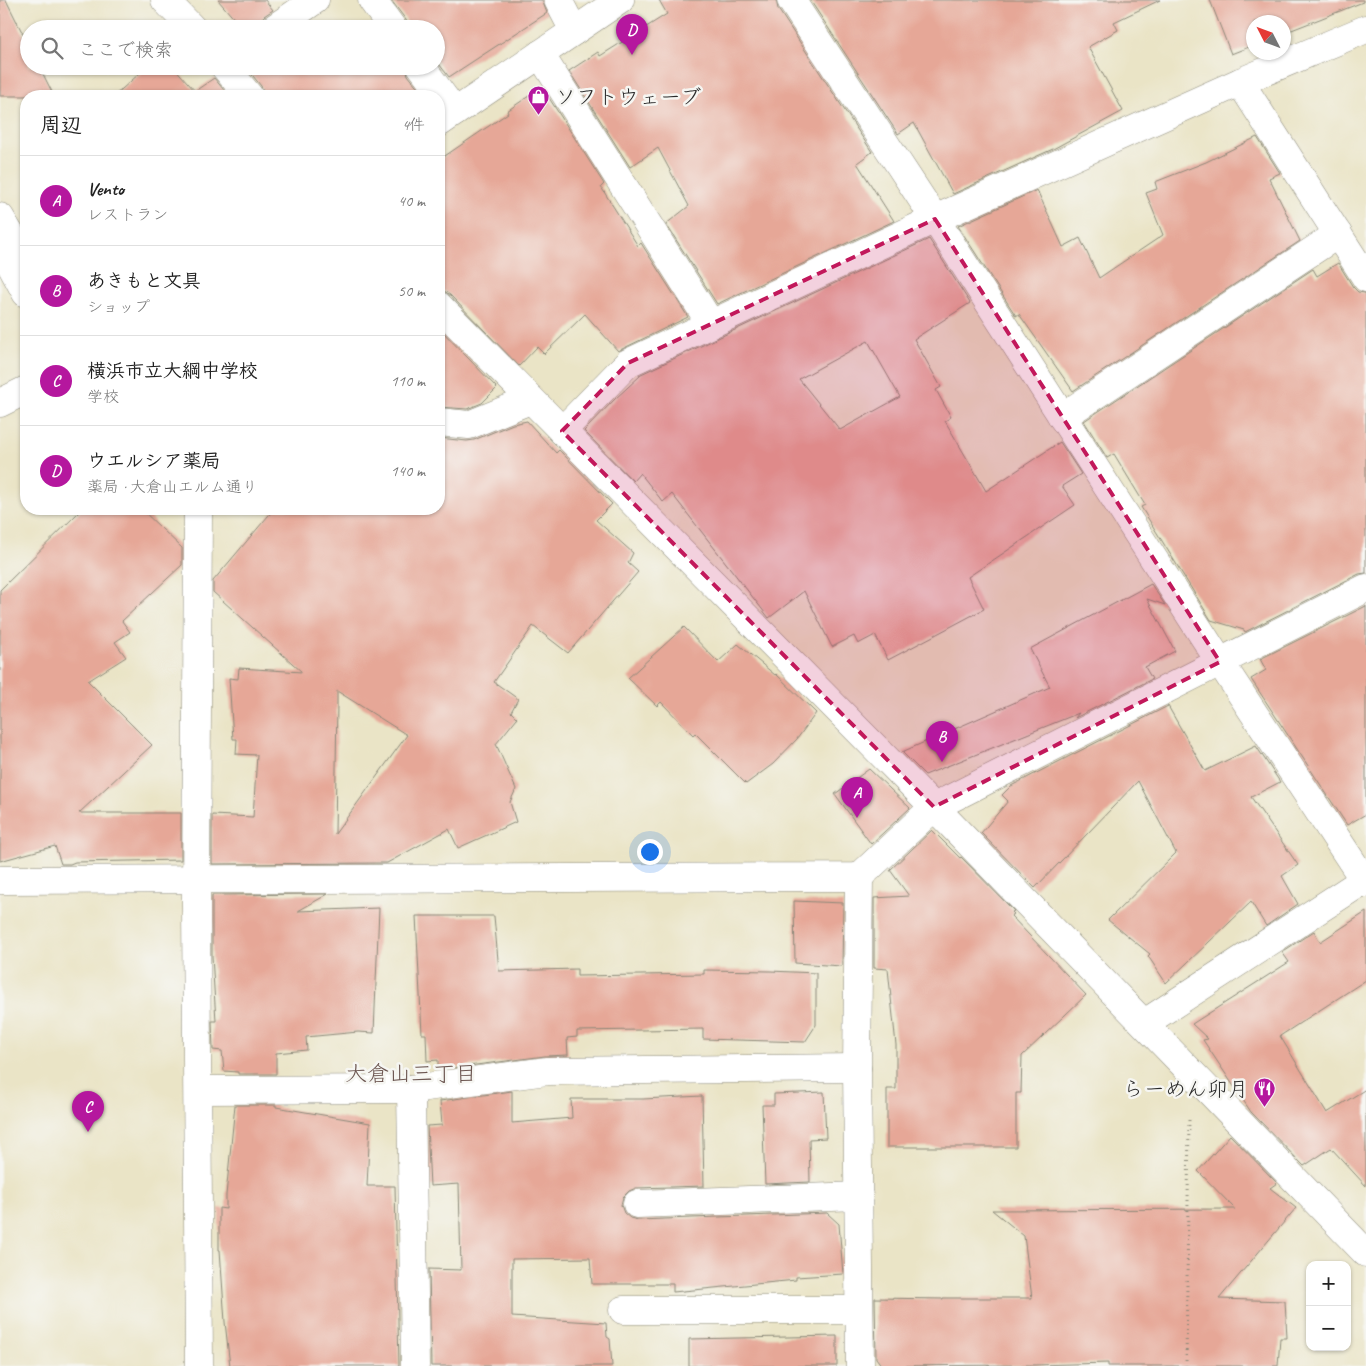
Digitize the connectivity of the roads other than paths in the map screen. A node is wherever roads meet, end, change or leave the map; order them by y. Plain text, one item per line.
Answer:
1 (165, 0) edge
2 (315, 0) edge
3 (372, 0) edge
4 (558, 0) edge
5 (620, 0) edge
6 (791, 0) edge
7 (184, 20) edge
8 (287, 20) edge
9 (386, 20) edge
10 (1366, 29) edge
11 (574, 31) junction
12 (540, 54) junction
13 (232, 75) edge
14 (426, 75) edge
15 (1240, 82) junction
16 (244, 90) edge
17 (433, 90) edge
18 (447, 117) edge
19 (0, 217) edge
20 (935, 219) junction
21 (1338, 234) junction
22 (1366, 278) edge
23 (20, 282) edge
24 (445, 312) edge
25 (711, 324) junction
26 (20, 393) edge
27 (530, 400) junction
28 (0, 403) edge
29 (1062, 417) junction
30 (445, 423) edge
31 (562, 432) junction
32 (198, 515) edge
33 (1366, 588) edge
34 (1220, 662) junction
35 (934, 807) junction
36 (1362, 869) edge
37 (859, 876) junction
38 (0, 880) edge
39 (197, 880) junction
40 (1145, 1023) junction
41 (857, 1068) junction
42 (411, 1089) junction
43 (198, 1090) junction
44 (859, 1196) junction
45 (637, 1204) dead end
46 (1366, 1253) edge
47 (623, 1310) dead end
48 (859, 1310) junction
49 (199, 1366) edge
50 (415, 1366) edge
51 (860, 1366) edge

1 - 7 street
2 - 8 street
3 - 9 street
4 - 11 street
5 - 11 street
6 - 20 street
10 - 15 street
11 - 12 street
12 - 18 street
12 - 25 street
13 - 16 street
14 - 17 street
15 - 20 street
15 - 21 street
19 - 23 street
20 - 25 street
20 - 29 street
21 - 22 street
21 - 29 street
24 - 27 street
25 - 31 street
26 - 28 street
27 - 30 street
27 - 31 street
29 - 34 street
31 - 35 street
32 - 39 street
33 - 34 street
34 - 35 street
34 - 36 street
35 - 37 street
35 - 40 street
36 - 40 street
37 - 39 street
37 - 41 street
38 - 39 street
39 - 43 street
40 - 46 street
41 - 42 street
41 - 44 street
42 - 43 street
42 - 50 street
43 - 49 street
44 - 45 street
44 - 48 street
47 - 48 street
48 - 51 street

